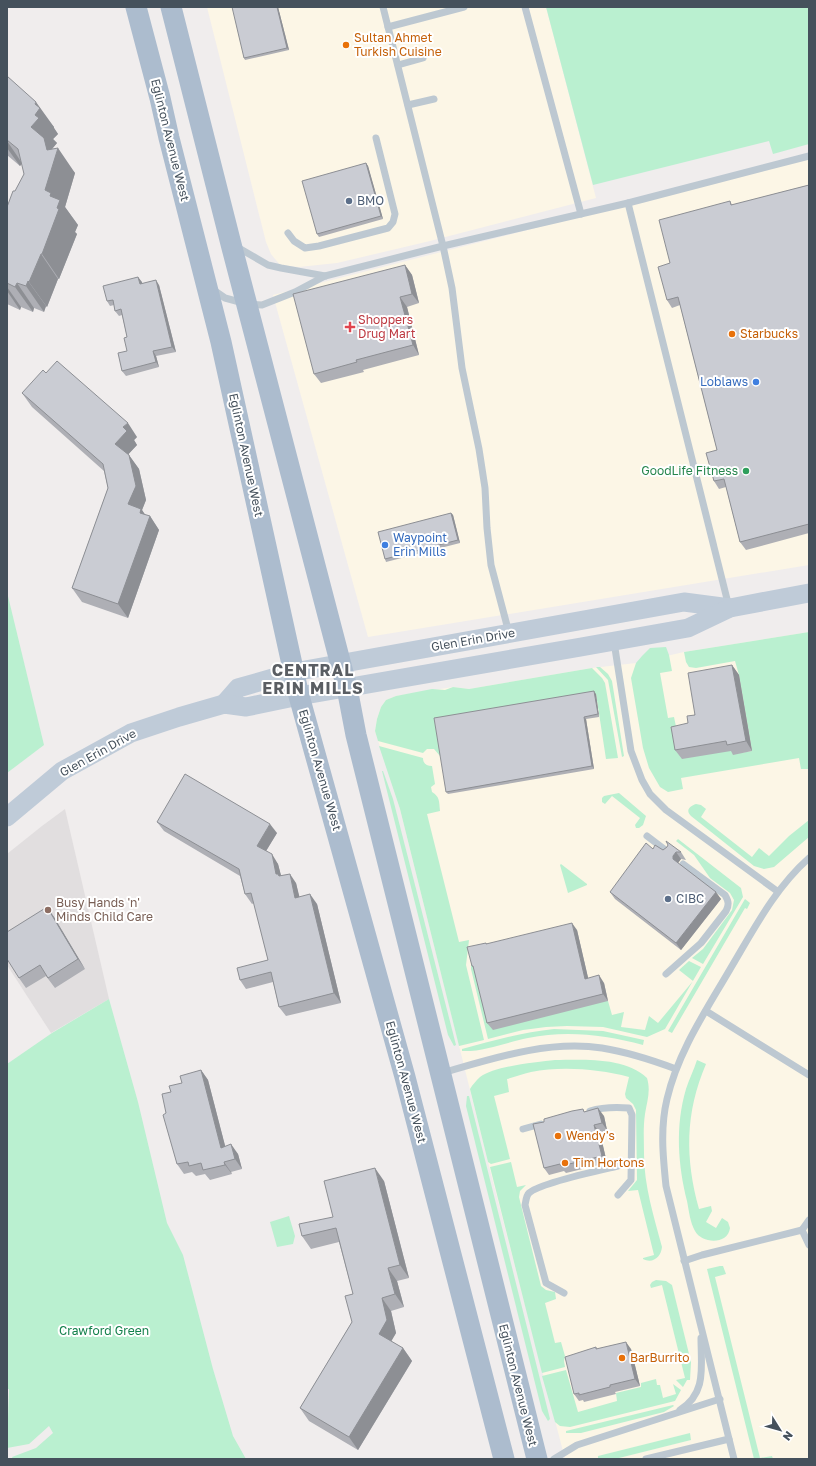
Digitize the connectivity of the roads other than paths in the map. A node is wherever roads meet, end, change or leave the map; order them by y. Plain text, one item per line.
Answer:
1 (136, 7) edge
2 (171, 7) edge
3 (383, 7) edge
4 (464, 7) edge
5 (525, 7) edge
6 (388, 27) junction
7 (423, 58) dead end
8 (398, 65) junction
9 (434, 99) dead end
10 (408, 105) junction
11 (376, 138) dead end
12 (809, 156) edge
13 (628, 203) junction
14 (581, 214) junction
15 (288, 233) dead end
16 (231, 244) junction
17 (443, 246) junction
18 (325, 276) junction
19 (207, 286) junction
20 (247, 304) junction
21 (809, 593) edge
22 (730, 608) junction
23 (509, 634) junction
24 (614, 642) junction
25 (341, 664) junction
26 (294, 672) junction
27 (347, 688) junction
28 (299, 696) junction
29 (224, 704) junction
30 (7, 817) edge
31 (647, 836) dead end
32 (668, 852) edge
33 (809, 858) edge
34 (683, 864) dead end
35 (777, 891) junction
36 (666, 974) dead end
37 (706, 1010) junction
38 (676, 1069) junction
39 (441, 1074) junction
40 (809, 1075) edge
41 (580, 1114) edge
42 (551, 1122) edge
43 (523, 1129) dead end
44 (618, 1166) dead end
45 (618, 1195) dead end
46 (809, 1220) edge
47 (802, 1230) junction
48 (809, 1245) edge
49 (684, 1261) junction
50 (564, 1293) dead end
51 (701, 1328) junction
52 (720, 1399) junction
53 (672, 1414) junction
54 (729, 1439) junction
55 (504, 1459) edge
56 (537, 1459) edge
57 (554, 1459) edge
58 (646, 1459) edge
59 (734, 1459) edge

1 - 19 main road, Eglinton Avenue West
2 - 16 main road, Eglinton Avenue West
3 - 6 lane
4 - 6 lane
5 - 14 lane
6 - 8 lane
7 - 8 lane
8 - 10 lane
9 - 10 lane
10 - 17 lane
11 - 15 lane
12 - 13 lane
13 - 14 lane
13 - 22 lane
14 - 17 lane
16 - 18 lane
16 - 20 main road, Eglinton Avenue West
17 - 18 lane
17 - 23 lane
18 - 20 lane
19 - 20 lane
19 - 26 main road, Eglinton Avenue West
20 - 25 main road, Eglinton Avenue West
21 - 22 street, Glen Erin Drive
22 - 23 street, Glen Erin Drive
22 - 24 street, Glen Erin Drive
23 - 25 street, Glen Erin Drive
24 - 27 street, Glen Erin Drive
24 - 35 lane
25 - 26 street, Glen Erin Drive
25 - 27 main road, Eglinton Avenue West
26 - 28 main road, Eglinton Avenue West
26 - 29 street, Glen Erin Drive
27 - 28 street, Glen Erin Drive
27 - 39 main road, Eglinton Avenue West
28 - 29 street, Glen Erin Drive
28 - 55 main road, Eglinton Avenue West
29 - 30 street, Glen Erin Drive
31 - 32 lane
33 - 35 lane
34 - 36 lane
35 - 37 lane
37 - 38 lane
37 - 40 lane
38 - 39 lane
38 - 49 lane
39 - 56 main road, Eglinton Avenue West
41 - 45 lane
42 - 43 lane
44 - 50 lane
46 - 47 lane
47 - 48 lane
47 - 49 lane
49 - 51 lane
51 - 52 lane
51 - 53 lane
52 - 53 lane
52 - 54 lane
53 - 57 lane
54 - 58 lane
54 - 59 lane

